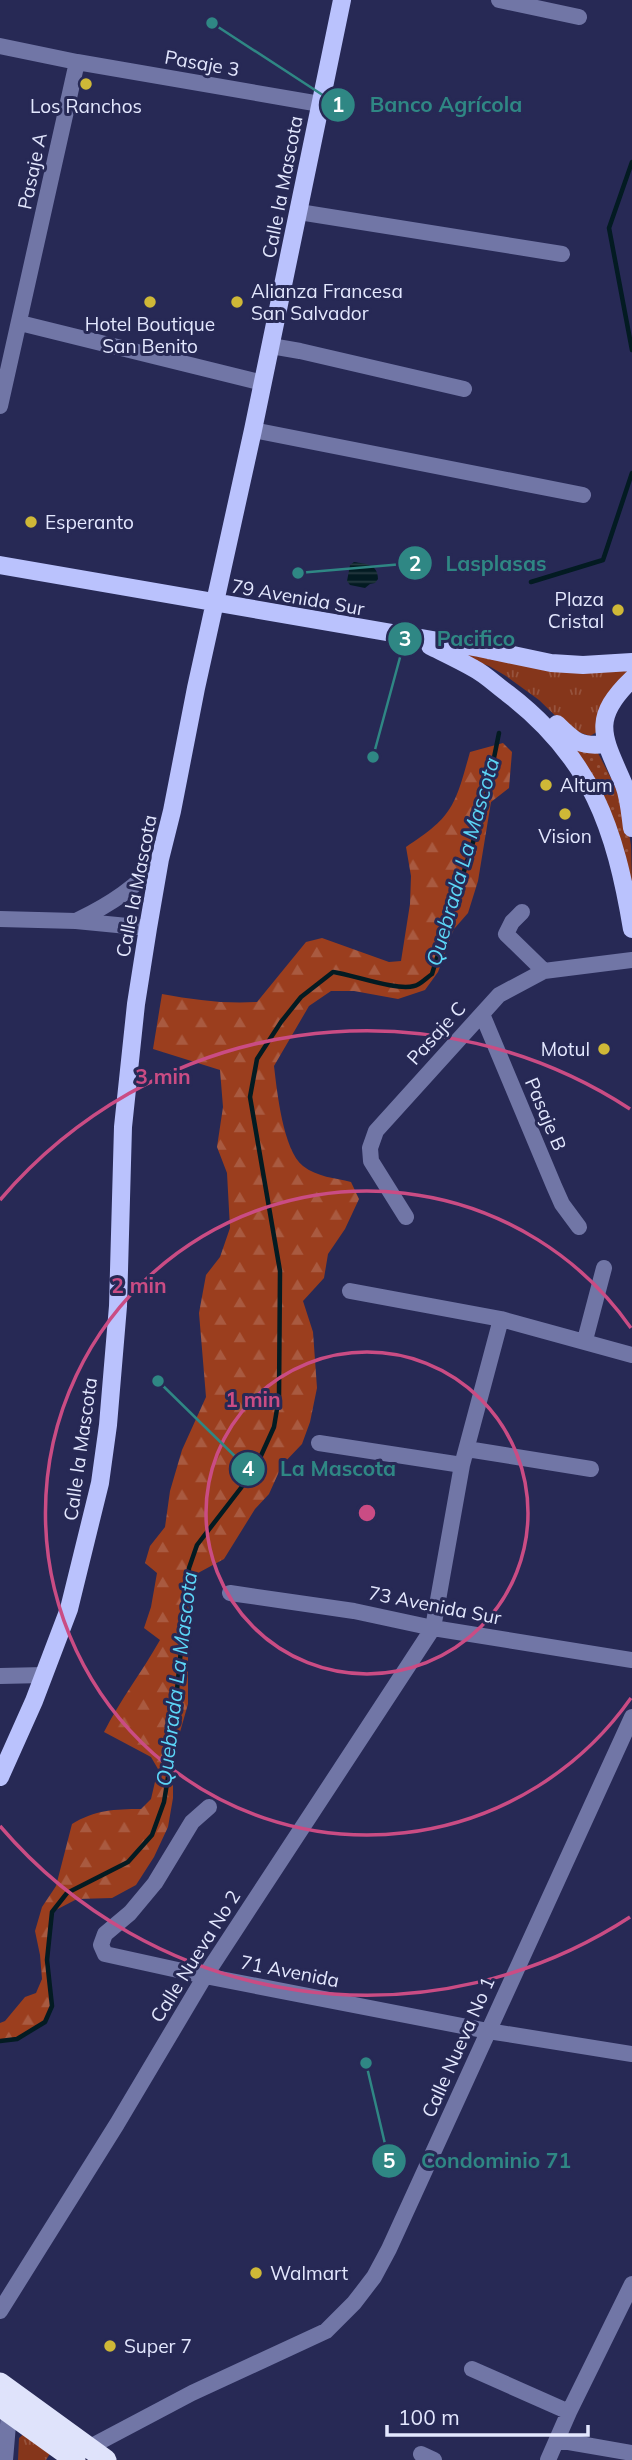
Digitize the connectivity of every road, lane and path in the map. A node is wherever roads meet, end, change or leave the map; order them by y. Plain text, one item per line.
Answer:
1 (342, 0) edge
2 (499, 0) edge
3 (579, 17) dead end
4 (0, 46) edge
5 (77, 62) junction
6 (320, 104) junction
7 (299, 212) junction
8 (562, 254) dead end
9 (20, 323) junction
10 (271, 346) junction
11 (263, 383) junction
12 (464, 389) dead end
13 (0, 406) edge
14 (253, 430) junction
15 (583, 495) dead end
16 (0, 565) edge
17 (215, 604) junction
18 (414, 638) junction
19 (632, 662) edge
20 (475, 669) junction
21 (632, 678) edge
22 (605, 744) junction
23 (632, 828) edge
24 (160, 859) junction
25 (522, 912) dead end
26 (0, 919) edge
27 (76, 922) junction
28 (148, 928) junction
29 (632, 929) edge
30 (632, 960) edge
31 (544, 971) junction
32 (482, 1014) junction
33 (406, 1217) dead end
34 (579, 1227) dead end
35 (604, 1268) dead end
36 (350, 1291) dead end
37 (501, 1319) junction
38 (585, 1340) junction
39 (632, 1355) edge
40 (319, 1443) dead end
41 (465, 1457) junction
42 (591, 1469) dead end
43 (230, 1593) dead end
44 (433, 1628) junction
45 (632, 1660) edge
46 (44, 1675) junction
47 (0, 1676) edge
48 (632, 1717) edge
49 (0, 1777) edge
50 (209, 1807) dead end
51 (205, 1976) junction
52 (488, 2031) junction
53 (632, 2054) edge
54 (632, 2284) edge
55 (0, 2311) edge
56 (472, 2370) dead end
57 (0, 2383) edge
58 (5, 2409) edge
59 (569, 2412) junction
60 (557, 2440) junction
61 (632, 2453) edge
62 (82, 2454) edge
63 (5, 2460) edge
64 (106, 2460) edge
65 (548, 2460) edge

1 - 6 main road, Calle la Mascota
2 - 3 street
4 - 5 street
5 - 6 street, Pasaje 3
5 - 9 street, Pasaje A
6 - 7 main road, Calle la Mascota
7 - 8 street
7 - 10 main road, Calle la Mascota
9 - 11 street
9 - 13 street, Pasaje A
10 - 11 main road, Calle la Mascota
10 - 12 street
11 - 14 main road, Calle la Mascota
14 - 15 street
14 - 17 main road, Calle la Mascota
16 - 17 main road, 79 Avenida Sur
17 - 18 main road, 79 Avenida Sur
17 - 24 main road, Calle la Mascota
18 - 19 main road, 79 Avenida Sur
18 - 20 main road
20 - 22 main road
20 - 29 main road
21 - 22 main road
22 - 23 main road
24 - 27 street
24 - 28 main road, Calle la Mascota
25 - 31 street
26 - 27 street
27 - 28 street
28 - 46 main road, Calle la Mascota
30 - 31 street, Pasaje C
31 - 32 street, Pasaje C
32 - 33 street, Pasaje C
32 - 34 street, Pasaje B
35 - 38 street
36 - 37 street
37 - 38 street
37 - 41 street
38 - 39 street
40 - 41 street
41 - 42 street
41 - 44 street
43 - 44 street, 73 Avenida Sur
44 - 45 street, 73 Avenida Sur
44 - 51 street, Calle Nueva No 2
46 - 47 street
46 - 49 main road, Calle la Mascota
48 - 52 street, Calle Nueva No 1
50 - 51 street, 71 Avenida
51 - 52 street, 71 Avenida
51 - 55 street, Calle Nueva No 2
52 - 53 street, 71 Avenida
52 - 62 street, Calle Nueva No 1
54 - 59 street
56 - 59 street
57 - 62 highway
58 - 62 highway
58 - 63 street
59 - 60 street
60 - 61 street
60 - 65 street
62 - 64 highway

